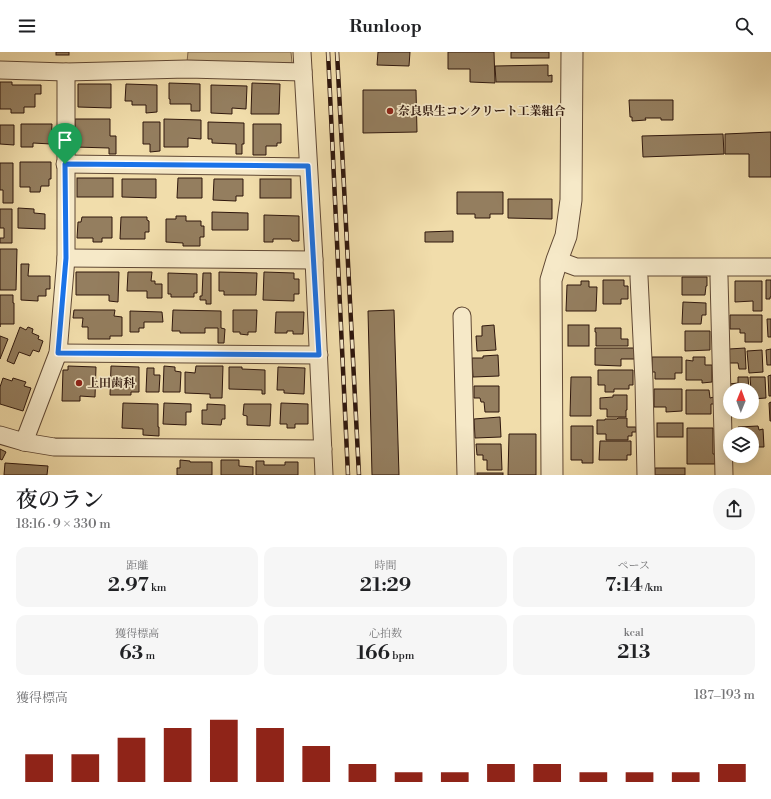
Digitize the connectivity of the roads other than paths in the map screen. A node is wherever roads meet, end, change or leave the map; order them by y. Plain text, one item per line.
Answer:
1 (302, 52) edge
2 (572, 52) edge
3 (0, 70) edge
4 (66, 72) junction
5 (302, 72) junction
6 (65, 164) junction
7 (308, 166) junction
8 (66, 258) junction
9 (314, 260) junction
10 (557, 260) junction
11 (771, 267) edge
12 (639, 277) dead end
13 (719, 277) dead end
14 (462, 316) dead end
15 (58, 353) junction
16 (319, 355) junction
17 (0, 435) edge
18 (24, 442) junction
19 (323, 449) junction
20 (324, 475) edge
21 (466, 475) edge
22 (552, 475) edge
23 (646, 475) edge
24 (724, 475) edge

1 - 5 street
2 - 10 street
3 - 4 street
4 - 5 street
4 - 6 street
5 - 7 street
6 - 7 street
6 - 8 street
7 - 9 street
8 - 9 street
8 - 15 street
9 - 16 street
10 - 11 street
10 - 22 street
12 - 23 street
13 - 24 street
14 - 21 street
15 - 16 street
15 - 18 street
16 - 19 street
17 - 18 street
18 - 19 street
19 - 20 street

